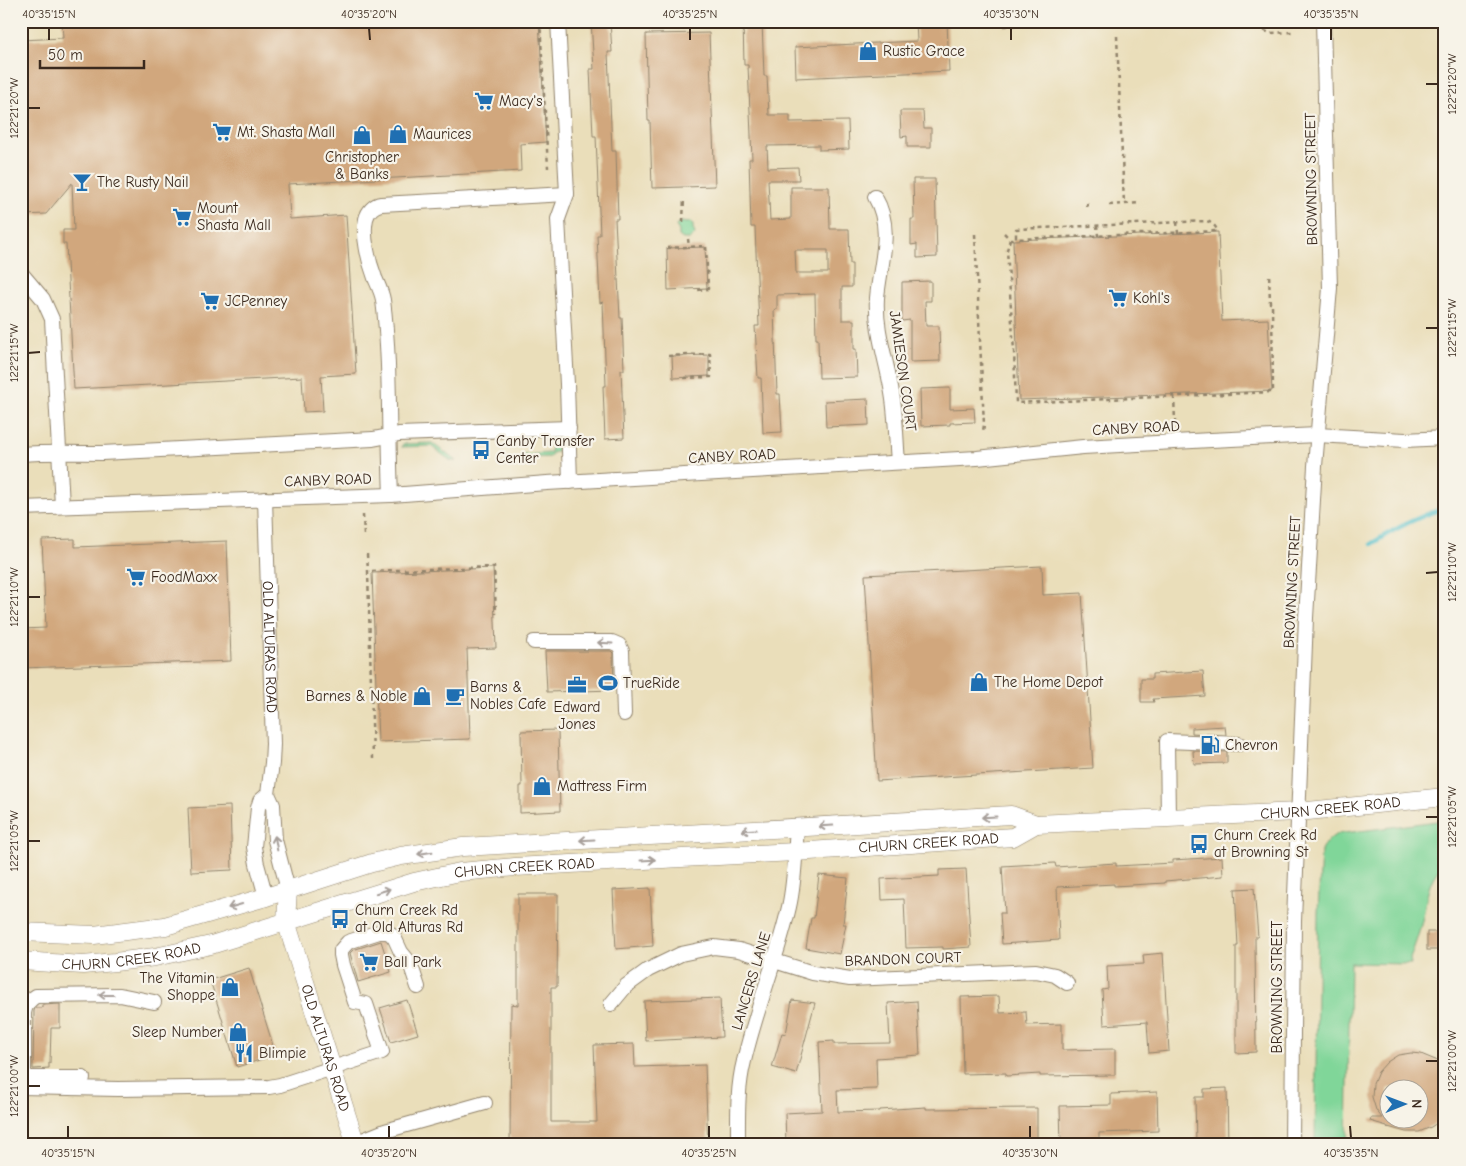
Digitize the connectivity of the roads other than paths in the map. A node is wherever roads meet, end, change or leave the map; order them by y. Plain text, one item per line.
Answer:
1 (558, 21) edge
2 (1322, 21) edge
3 (567, 194) junction
4 (875, 197) dead end
5 (21, 273) edge
6 (569, 428) junction
7 (1317, 435) junction
8 (388, 436) junction
9 (1445, 438) edge
10 (60, 452) junction
11 (21, 454) edge
12 (898, 462) junction
13 (570, 482) junction
14 (391, 494) junction
15 (266, 499) junction
16 (62, 506) junction
17 (21, 508) edge
18 (534, 642) dead end
19 (624, 714) dead end
20 (1239, 744) dead end
21 (268, 794) junction
22 (1445, 797) edge
23 (1298, 812) junction
24 (1168, 818) junction
25 (1036, 824) junction
26 (798, 827) junction
27 (795, 852) junction
28 (288, 890) junction
29 (266, 897) junction
30 (286, 921) junction
31 (21, 932) edge
32 (21, 961) edge
33 (774, 961) junction
34 (1067, 983) dead end
35 (418, 987) dead end
36 (154, 1002) dead end
37 (611, 1004) dead end
38 (332, 1068) junction
39 (83, 1078) dead end
40 (21, 1087) edge
41 (485, 1103) dead end
42 (355, 1144) edge
43 (738, 1145) edge
44 (1292, 1145) edge

1 - 3 street
2 - 7 street, BROWNING STREET
3 - 6 street
3 - 8 street
4 - 12 street, JAMIESON COURT
5 - 10 street
6 - 8 street
6 - 13 street
7 - 9 street, CANBY ROAD
7 - 12 street, CANBY ROAD
7 - 23 street, BROWNING STREET
8 - 10 street
8 - 14 street
10 - 11 street
10 - 16 street
12 - 13 street, CANBY ROAD
13 - 14 street, CANBY ROAD
14 - 15 street, CANBY ROAD
15 - 16 street, CANBY ROAD
15 - 21 street, OLD ALTURAS ROAD
16 - 17 street, CANBY ROAD
19 -> 18 street
20 - 24 street
28 -> 21 street, OLD ALTURAS ROAD
21 - 29 street, OLD ALTURAS ROAD
22 - 23 main road, CHURN CREEK ROAD
23 - 24 main road, CHURN CREEK ROAD
23 - 44 street, BROWNING STREET
24 - 25 main road, CHURN CREEK ROAD
25 -> 26 main road, CHURN CREEK ROAD
25 - 27 main road, CHURN CREEK ROAD
26 - 27 street, LANCERS LANE
26 -> 28 main road, CHURN CREEK ROAD
30 -> 27 main road, CHURN CREEK ROAD
27 - 33 street, LANCERS LANE
28 - 29 main road, CHURN CREEK ROAD
28 - 30 main road, OLD ALTURAS ROAD
29 - 30 main road, OLD ALTURAS ROAD
29 -> 31 main road, CHURN CREEK ROAD
30 - 32 main road, CHURN CREEK ROAD
30 - 38 main road, OLD ALTURAS ROAD
33 - 34 street, BRANDON COURT
33 - 37 street, BRANDON COURT
33 - 43 street, LANCERS LANE
35 - 38 street
36 -> 39 street
38 - 40 street
38 - 42 main road, OLD ALTURAS ROAD
41 - 42 street

